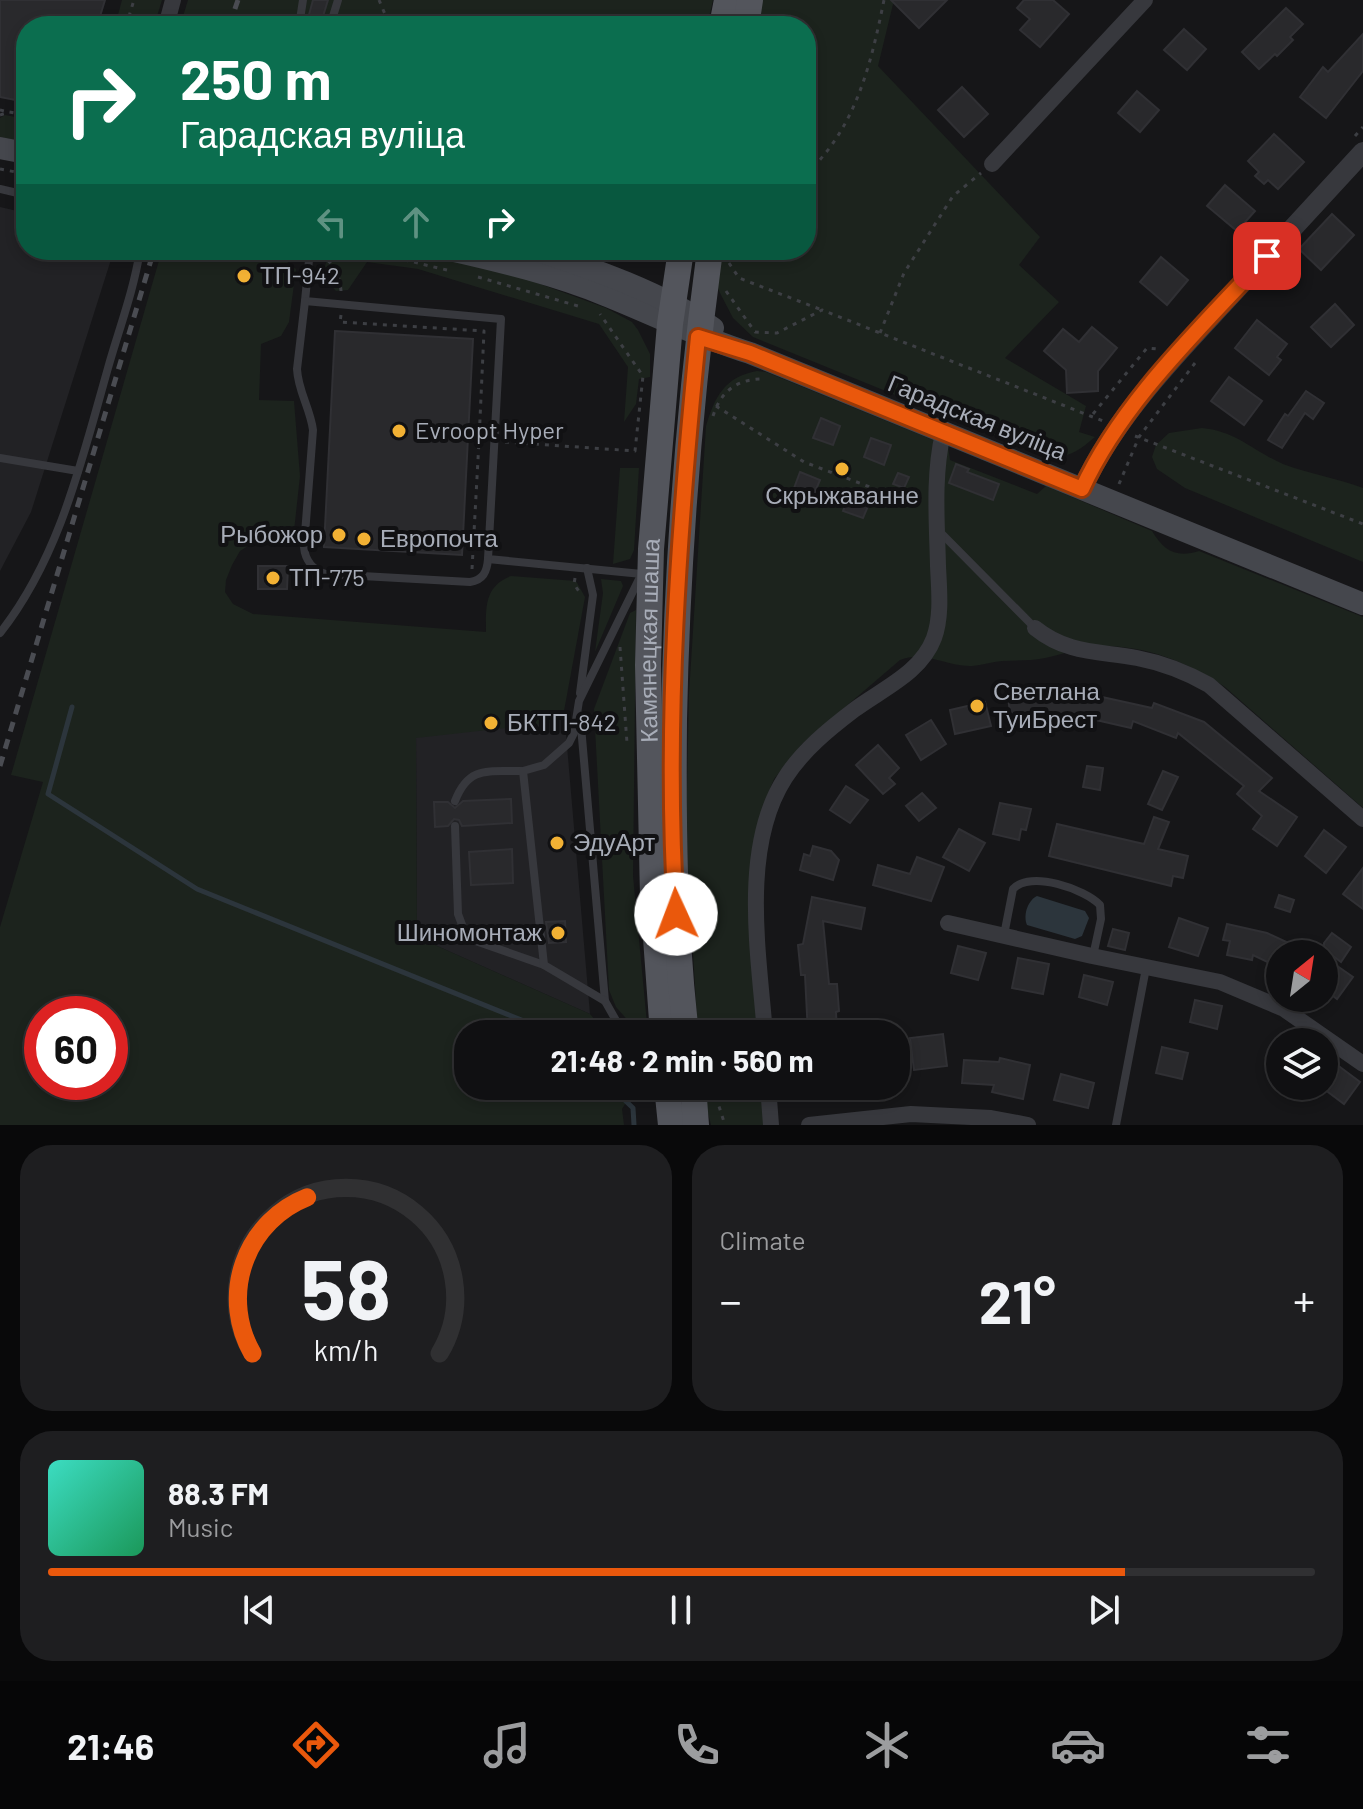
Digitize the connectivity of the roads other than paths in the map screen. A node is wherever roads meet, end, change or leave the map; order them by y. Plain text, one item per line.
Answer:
1 (1145, 0) edge
2 (1363, 152) edge
3 (992, 164) road end
4 (137, 260) edge
5 (309, 260) edge
6 (563, 260) edge
7 (680, 260) edge
8 (717, 260) edge
9 (453, 261) edge
10 (305, 301) junction
11 (672, 315) junction
12 (700, 328) junction
13 (943, 433) junction
14 (0, 458) edge
15 (78, 471) junction
16 (1082, 489) junction
17 (937, 530) junction
18 (651, 549) junction
19 (488, 559) junction
20 (587, 568) junction
21 (642, 574) junction
22 (1363, 604) edge
23 (1035, 628) joint
24 (0, 632) edge
25 (579, 701) junction
26 (523, 771) junction
27 (455, 801) dead end
28 (1363, 819) edge
29 (455, 826) dead end
30 (948, 923) dead end
31 (1004, 935) junction
32 (1092, 956) junction
33 (544, 965) junction
34 (1147, 967) junction
35 (605, 1001) junction
36 (616, 1020) edge
37 (662, 1020) edge
38 (685, 1020) edge
39 (764, 1020) edge
40 (1363, 1064) edge
41 (668, 1100) edge
42 (698, 1100) edge
43 (701, 1100) edge
44 (769, 1100) edge
45 (671, 1125) edge
46 (696, 1125) edge
47 (705, 1125) edge
48 (771, 1125) edge
49 (809, 1125) edge
50 (1028, 1125) edge
51 (1116, 1125) edge

1 - 3 street
2 - 16 street
4 - 15 lane
5 - 10 lane
6 - 11 main road
7 - 11 main road, Камянецкая шаша
8 - 12 main road, Камянецкая шаша
9 - 11 main road
10 - 19 lane
10 - 19 lane
11 - 12 main road, Гарадская вуліца
11 - 18 main road, Камянецкая шаша
12 - 13 main road, Гарадская вуліца
12 - 38 main road, Камянецкая шаша
13 - 16 main road, Гарадская вуліца
13 - 17 street
14 - 15 lane
15 - 24 lane
16 - 22 main road, Гарадская вуліца
17 - 23 lane
17 - 39 street
18 - 21 lane
18 - 37 main road, Камянецкая шаша
19 - 20 lane
20 - 21 lane
20 - 25 lane
21 - 25 lane
23 - 28 street
25 - 26 lane
25 - 35 lane
26 - 27 lane
26 - 33 lane
29 - 33 lane
30 - 31 street
31 - 32 street
31 - 32 lane
32 - 34 street
33 - 35 lane
34 - 40 street
34 - 51 lane
35 - 36 lane
41 - 45 main road
42 - 46 main road
43 - 47 main road
44 - 48 street
49 - 50 street

